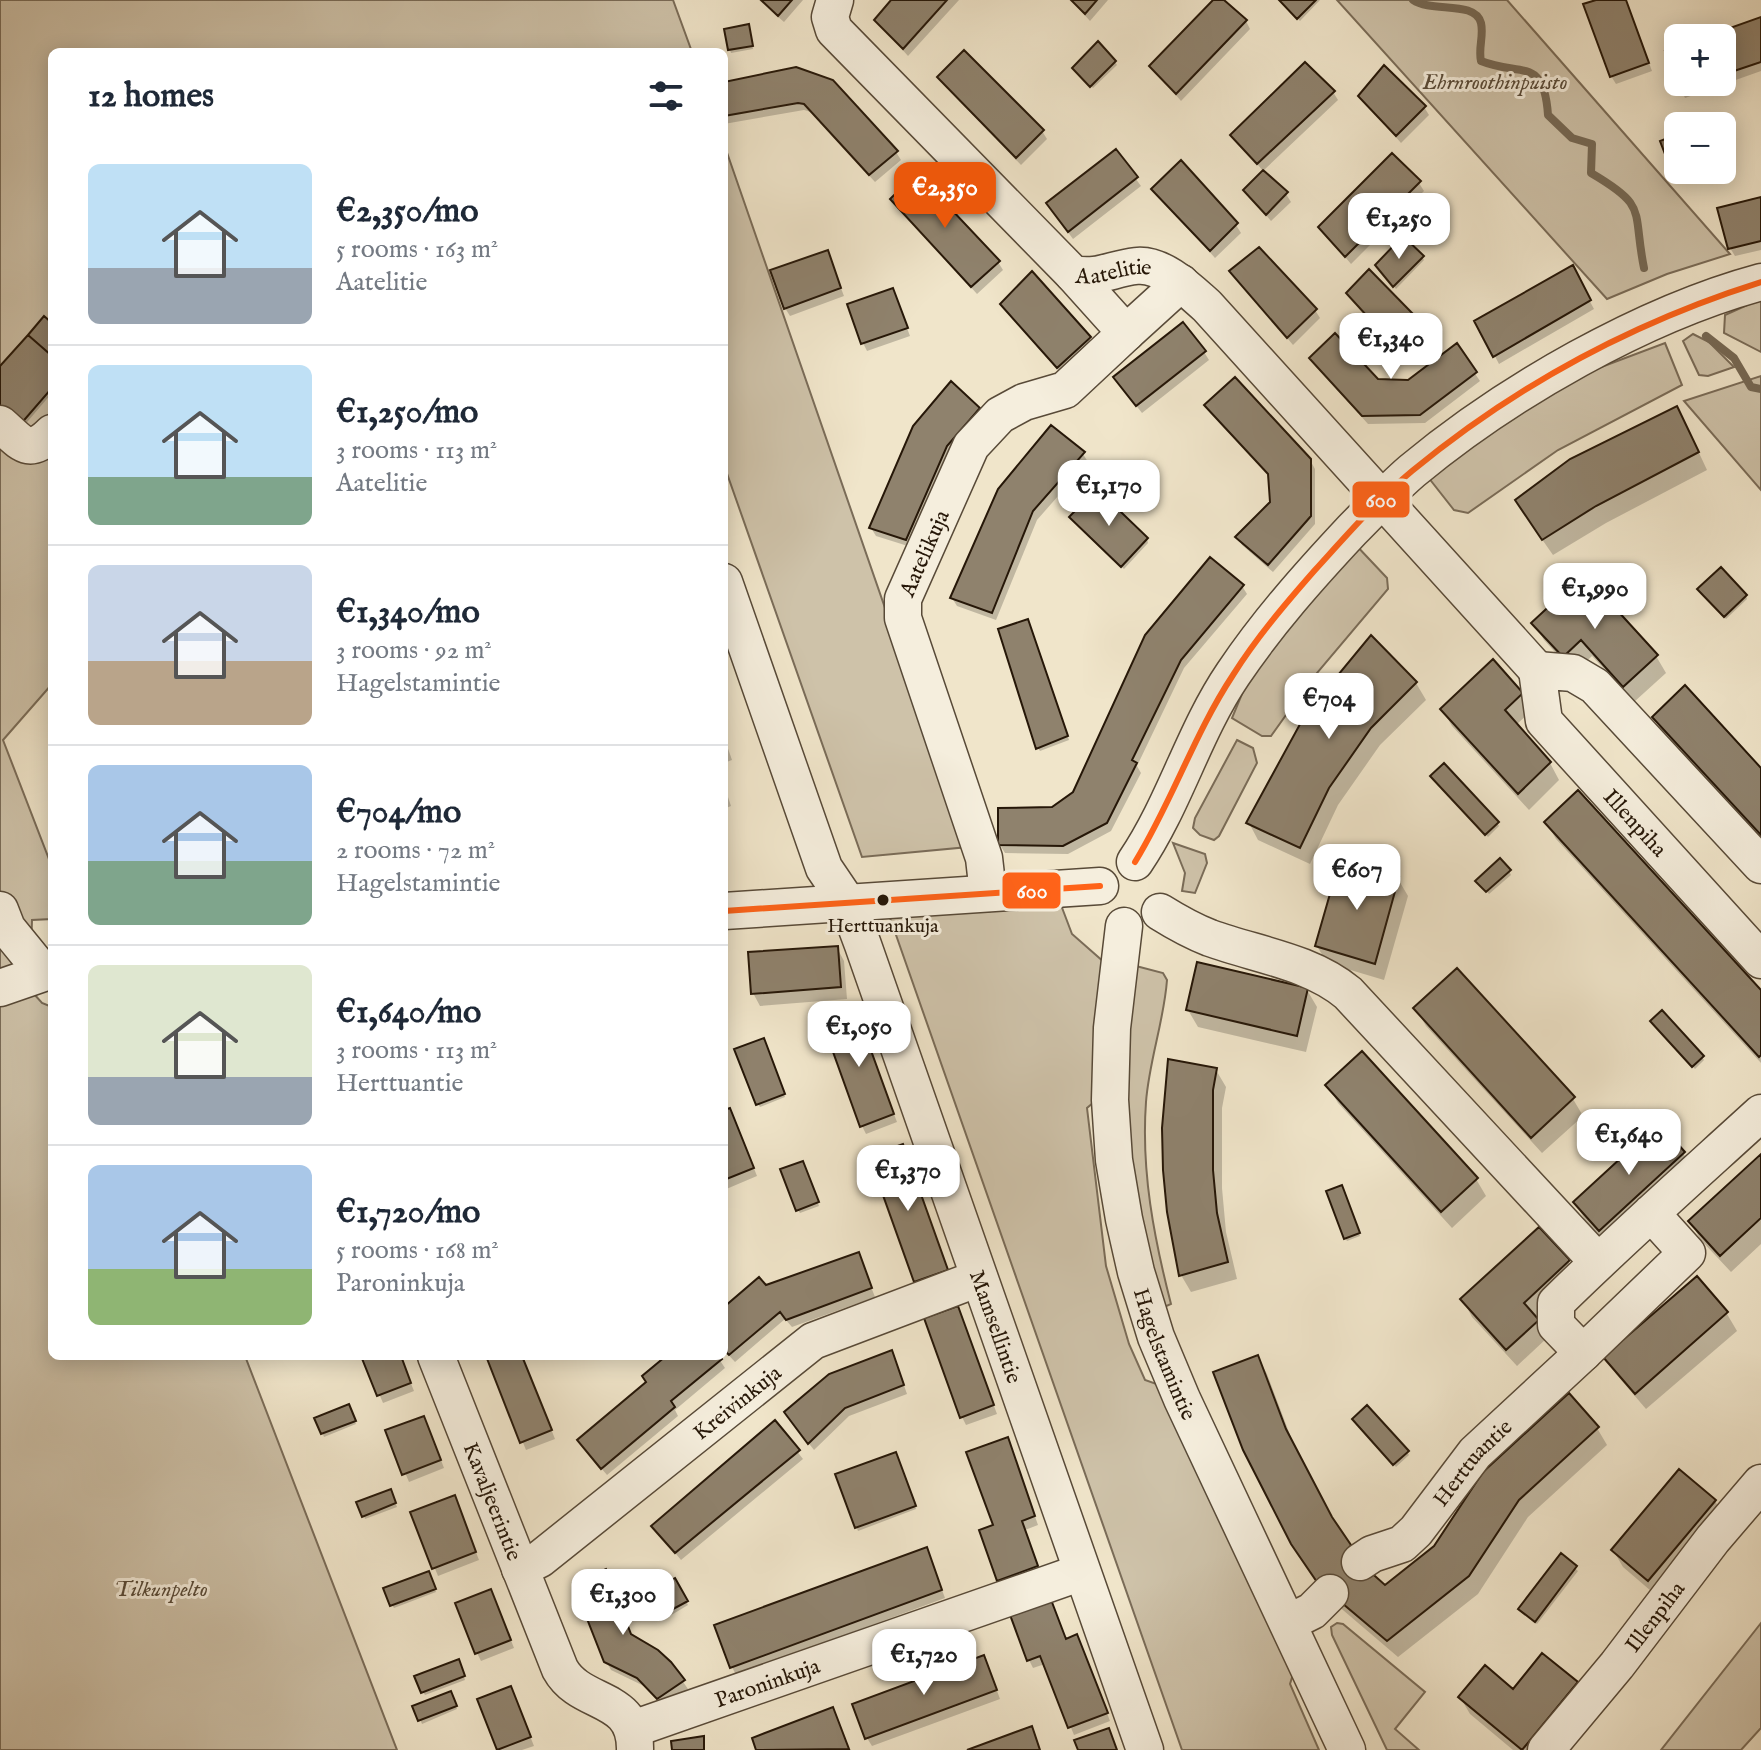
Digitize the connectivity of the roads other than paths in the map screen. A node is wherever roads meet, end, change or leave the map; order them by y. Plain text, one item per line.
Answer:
1 (835, 0) edge
2 (1073, 274) junction
3 (1761, 282) edge
4 (1181, 283) junction
5 (1126, 333) junction
6 (0, 424) edge
7 (48, 436) edge
8 (1383, 498) junction
9 (728, 593) edge
10 (1537, 670) junction
11 (1135, 862) junction
12 (1761, 865) edge
13 (1100, 886) junction
14 (988, 893) junction
15 (847, 902) junction
16 (0, 910) edge
17 (728, 911) edge
18 (1160, 912) junction
19 (1124, 926) junction
20 (1761, 960) edge
21 (47, 970) edge
22 (0, 988) edge
23 (1761, 1113) edge
24 (1651, 1213) junction
25 (1598, 1262) junction
26 (979, 1278) junction
27 (1583, 1353) junction
28 (438, 1360) edge
29 (1761, 1483) edge
30 (1360, 1562) dead end
31 (520, 1569) junction
32 (1082, 1572) junction
33 (1330, 1593) dead end
34 (1288, 1623) junction
35 (634, 1740) edge
36 (1145, 1750) edge
37 (1347, 1750) edge
38 (1546, 1750) edge

1 - 2 street, Aatelitie
2 - 4 street, Aatelitie
2 - 5 street
3 - 8 street
4 - 5 street, Aatelikuja
4 - 8 street, Aatelitie
5 - 14 street, Aatelikuja
6 - 7 street
8 - 10 street
8 - 11 street
9 - 15 street, Mamsellintie
10 - 12 street
10 - 20 street, Illenpiha
11 - 13 street
11 - 18 street
13 - 14 street
13 - 19 street
14 - 15 street
15 - 17 street
15 - 26 street, Mamsellintie
16 - 21 street
18 - 19 street
18 - 25 street
19 - 34 street, Hagelstamintie
21 - 22 street
23 - 24 street
24 - 25 street
24 - 27 street, Herttuantie
25 - 27 street
26 - 31 street, Kreivinkuja
26 - 32 street, Mamsellintie
27 - 30 street, Herttuantie
28 - 31 street, Kavaljeerintie
29 - 38 street, Illenpiha
31 - 35 street, Kavaljeerintie
32 - 35 street, Paroninkuja
32 - 36 street, Mamsellintie
33 - 34 street
34 - 37 street, Hagelstamintie

